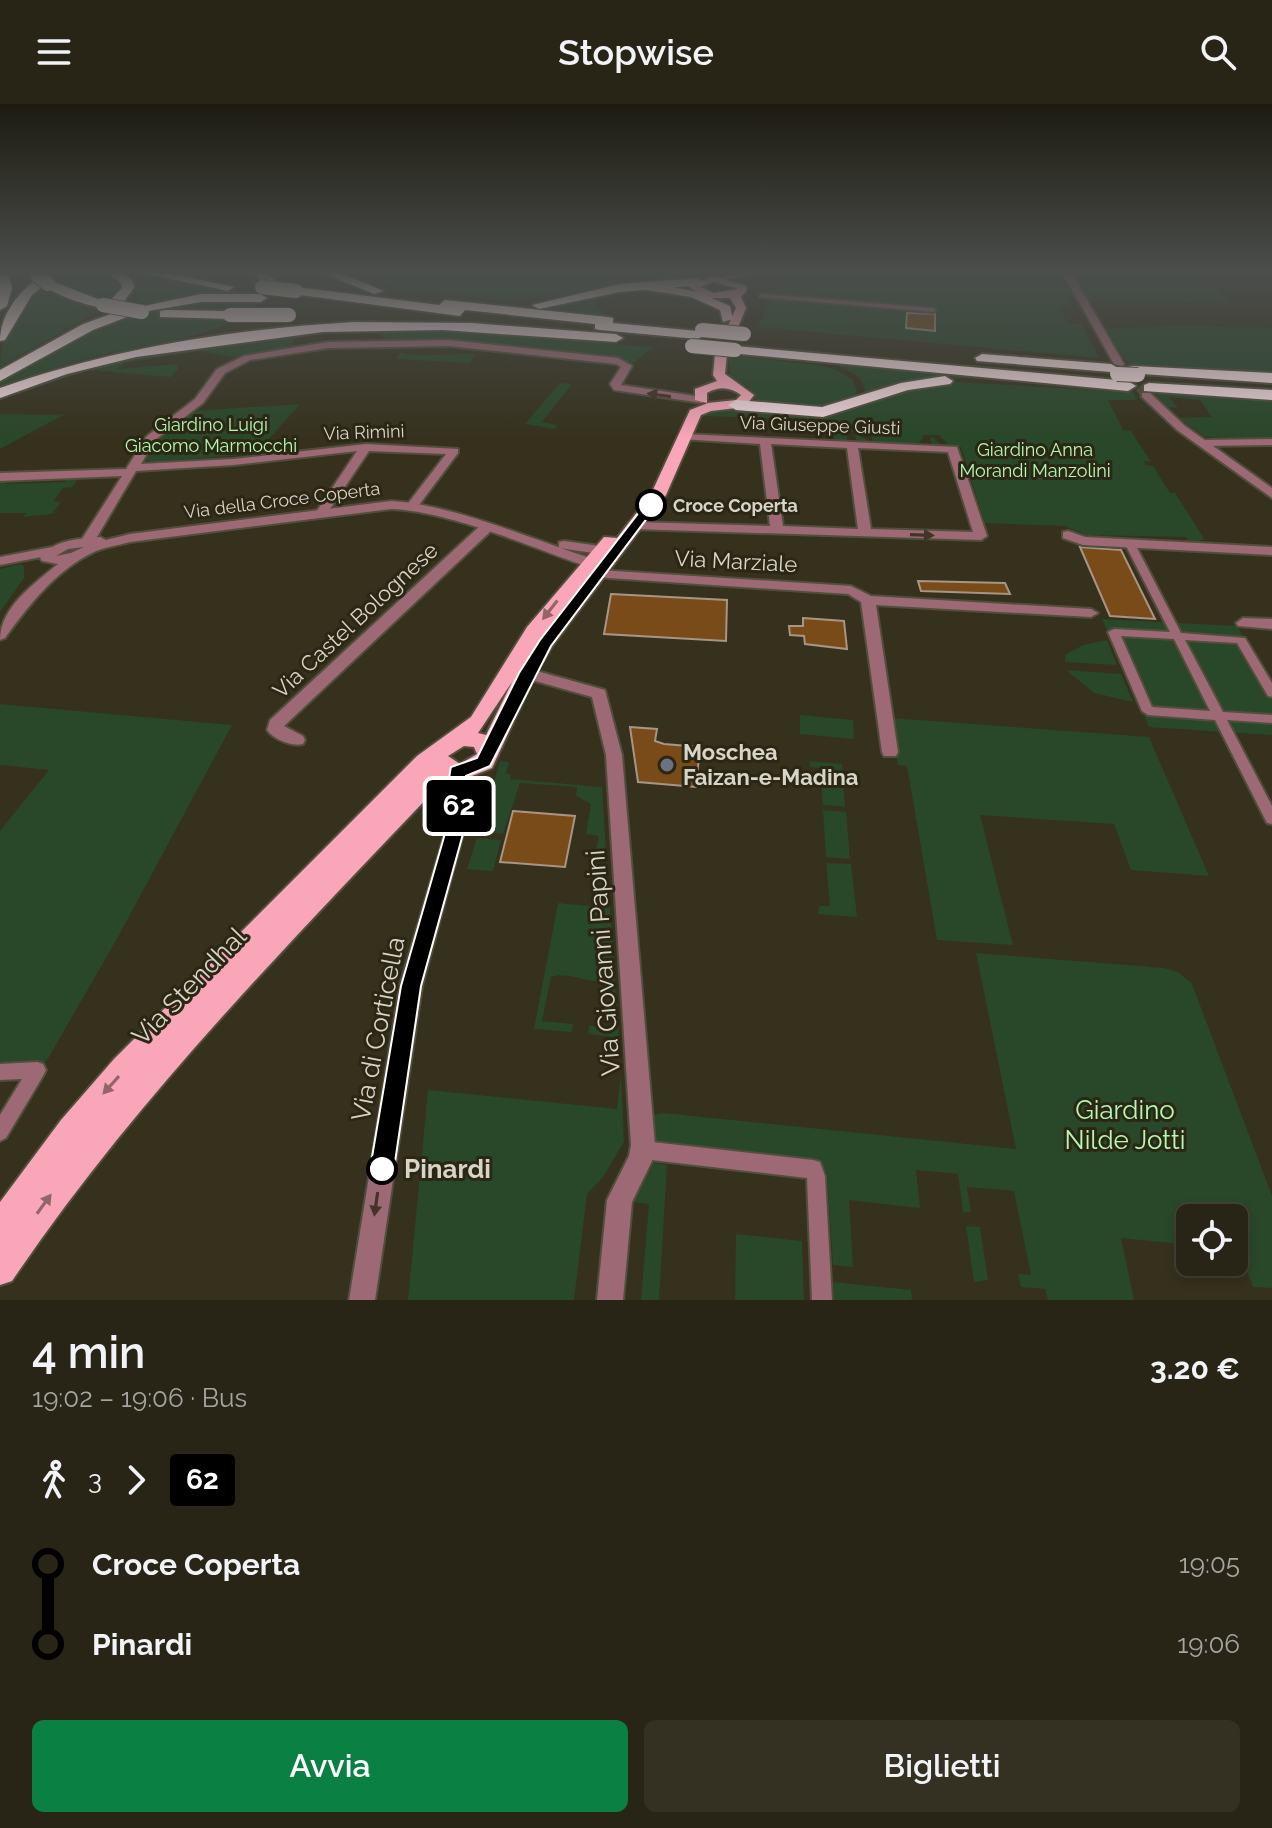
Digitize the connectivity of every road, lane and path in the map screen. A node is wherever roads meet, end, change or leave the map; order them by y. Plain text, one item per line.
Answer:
1 (85, 329) edge
2 (214, 329) edge
3 (223, 329) edge
4 (321, 329) edge
5 (489, 329) edge
6 (522, 329) edge
7 (592, 329) edge
8 (619, 329) edge
9 (683, 329) edge
10 (731, 329) edge
11 (733, 329) edge
12 (736, 329) edge
13 (1100, 329) edge
14 (616, 338) junction
15 (696, 338) junction
16 (791, 339) dead end
17 (734, 340) junction
18 (138, 353) junction
19 (0, 373) edge
20 (1129, 379) junction
21 (1272, 380) edge
22 (728, 385) junction
23 (0, 390) edge
24 (706, 393) junction
25 (1272, 393) edge
26 (742, 400) junction
27 (850, 405) junction
28 (718, 406) junction
29 (685, 437) junction
30 (765, 441) junction
31 (1272, 442) edge
32 (1201, 443) junction
33 (852, 444) junction
34 (366, 447) junction
35 (131, 470) junction
36 (0, 477) edge
37 (1272, 494) edge
38 (412, 506) junction
39 (322, 512) junction
40 (637, 526) junction
41 (487, 527) junction
42 (777, 531) junction
43 (865, 533) junction
44 (1068, 535) dead end
45 (85, 544) junction
46 (1130, 544) junction
47 (1272, 551) edge
48 (49, 556) junction
49 (6, 560) edge
50 (598, 562) junction
51 (30, 595) junction
52 (868, 600) junction
53 (1091, 613) dead end
54 (1243, 623) joint
55 (1272, 624) edge
56 (0, 635) edge
57 (1177, 636) junction
58 (1241, 640) junction
59 (526, 673) junction
60 (1272, 693) edge
61 (1217, 715) junction
62 (1272, 719) edge
63 (297, 740) dead end
64 (890, 752) dead end
65 (487, 753) junction
66 (449, 767) junction
67 (1272, 819) edge
68 (0, 1072) edge
69 (0, 1132) edge
70 (643, 1150) junction
71 (0, 1228) edge
72 (0, 1269) edge
73 (362, 1300) edge
74 (610, 1300) edge
75 (822, 1300) edge

1 - 19 highway
2 - 23 highway
3 - 18 highway
4 - 18 highway
5 - 14 highway
6 - 14 highway, bridge
7 - 15 highway
8 - 15 highway
9 - 15 highway
10 - 17 highway
11 - 17 main road
12 - 17 main road
13 - 20 street
14 - 15 highway
15 - 17 highway, bridge
16 - 20 highway
17 - 20 highway
17 - 22 main road
17 - 24 main road
17 - 27 highway
18 - 23 highway
20 - 21 highway
20 - 25 highway
20 - 27 highway
20 - 32 street
22 - 24 main road
22 - 26 main road
24 - 28 main road
24 -> 35 street
24 - 50 main road
26 - 27 highway
26 - 28 main road
28 - 29 main road
29 - 30 street, Via Giuseppe Giusti
29 - 40 main road
30 - 33 street, Via Giuseppe Giusti
30 - 42 street
31 - 32 street
32 - 37 street
33 - 43 street
43 -> 33 street, Via Giuseppe Giusti
34 - 35 street, Via Rimini
34 - 38 street, Via Rimini
34 - 39 street
35 - 36 street, Via Rimini
35 - 45 street
38 - 39 street, Via della Croce Coperta
38 - 41 street, Via della Croce Coperta
39 - 45 street, Via della Croce Coperta
40 - 42 street
40 - 50 main road
41 - 50 street, Via della Croce Coperta
41 - 63 street, Via Castel Bolognese
42 - 43 street
44 - 46 street
45 - 48 street, Via della Croce Coperta
45 - 51 street
46 - 47 street
46 - 57 street
48 - 49 street, Via della Croce Coperta
48 - 51 street
50 - 52 street, Via Marziale
50 - 59 main road
50 -> 66 main road
51 - 56 street
52 - 53 street, Via Marziale
52 - 64 street
54 - 55 street
54 - 58 street
57 - 58 street
57 - 61 street
57 - 61 street
58 - 60 street
59 - 65 main road
59 - 70 street, Via Giovanni Papini
61 - 62 street
61 - 67 street
65 - 66 main road
65 - 66 main road
66 -> 71 main road, Via Stendhal
72 -> 66 main road, Via Stendhal
66 -> 73 street, Via di Corticella
68 - 69 street
70 - 74 street, Via Giovanni Papini
70 - 75 street

